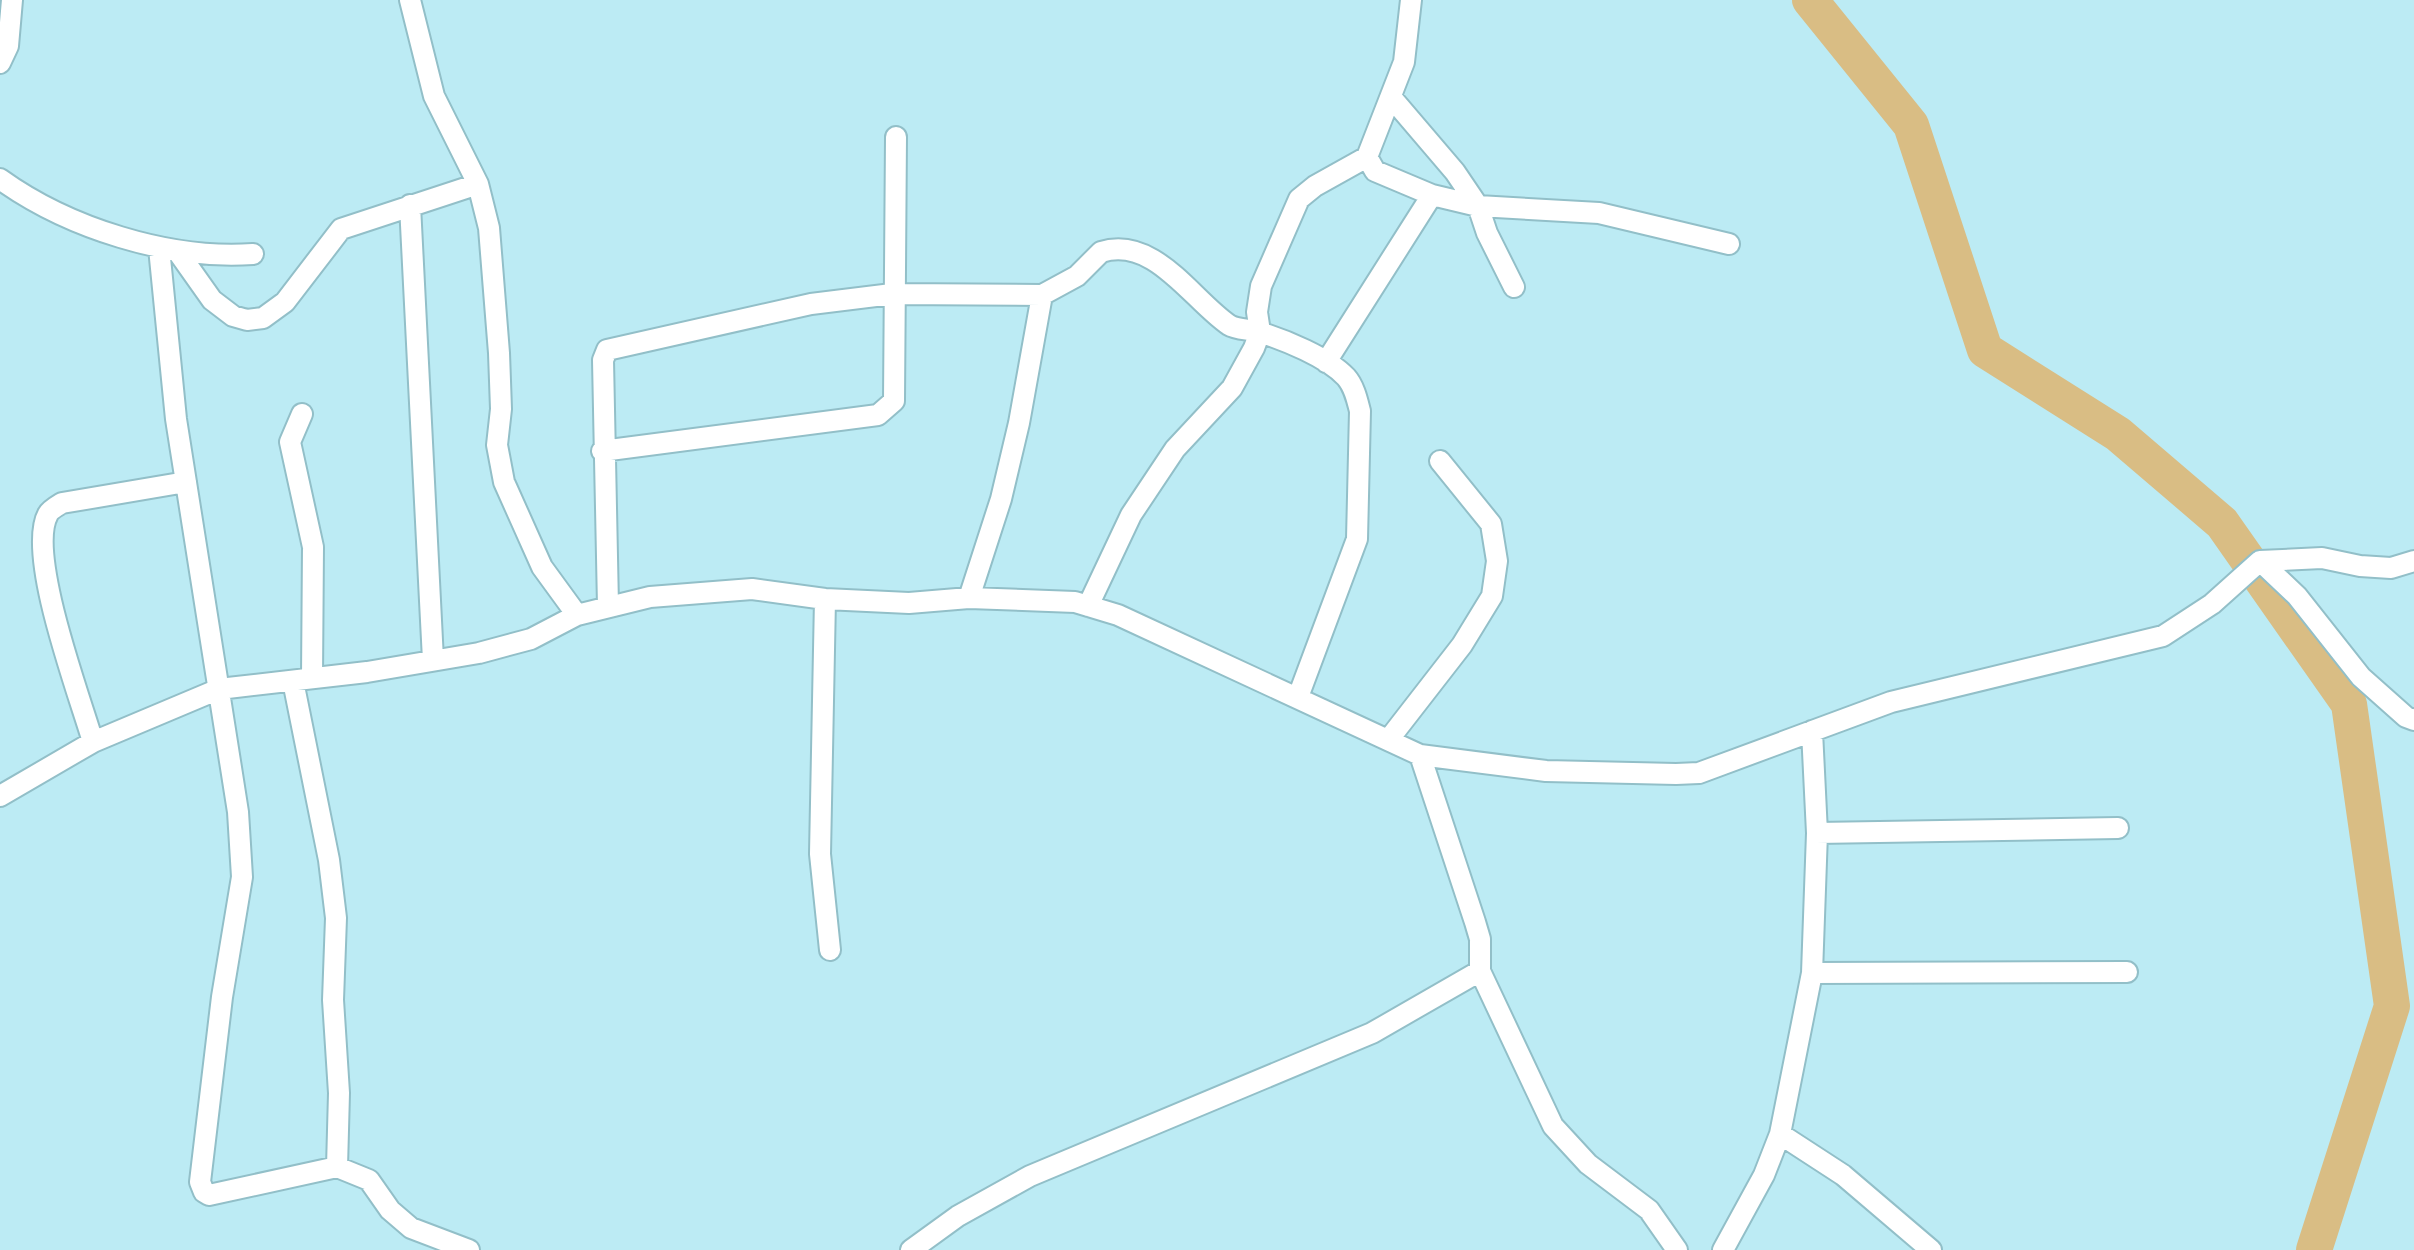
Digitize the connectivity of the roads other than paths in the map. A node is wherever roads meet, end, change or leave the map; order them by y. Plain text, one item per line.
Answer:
1 (12, 0) edge
2 (410, 0) edge
3 (1411, 0) edge
4 (0, 63) edge
5 (1391, 97) junction
6 (896, 137) dead end
7 (1367, 157) junction
8 (0, 179) edge
9 (478, 184) junction
10 (1432, 195) junction
11 (410, 205) junction
12 (1478, 206) junction
13 (1729, 244) dead end
14 (169, 250) junction
15 (253, 254) dead end
16 (1514, 287) dead end
17 (892, 294) junction
18 (1042, 295) junction
19 (1260, 332) junction
20 (1326, 362) junction
21 (302, 414) dead end
22 (602, 451) junction
23 (1440, 461) dead end
24 (186, 482) junction
25 (2260, 561) junction
26 (2414, 561) edge
27 (969, 598) junction
28 (825, 599) junction
29 (608, 606) junction
30 (1088, 606) junction
31 (577, 615) junction
32 (433, 660) junction
33 (302, 679) junction
34 (219, 689) junction
35 (1298, 697) junction
36 (2414, 720) edge
37 (1812, 731) junction
38 (1389, 739) junction
39 (93, 742) junction
40 (1420, 755) junction
41 (0, 796) edge
42 (2118, 828) dead end
43 (1817, 833) junction
44 (830, 950) dead end
45 (1480, 971) junction
46 (2127, 972) dead end
47 (1812, 973) junction
48 (1780, 1134) junction
49 (337, 1167) junction
50 (469, 1250) edge
51 (911, 1250) edge
52 (1677, 1250) edge
53 (1723, 1250) edge
54 (1931, 1250) edge

1 - 4 street
2 - 9 street
3 - 5 street
5 - 7 street
5 - 12 street
6 - 17 street
7 - 10 street
7 - 19 street
8 - 14 street
9 - 11 street
9 - 31 street
10 - 12 street
10 - 20 street
11 - 14 street
11 - 32 street
12 - 13 street
12 - 16 street
14 - 15 street
14 - 24 street
17 - 18 street
17 - 22 street
17 - 22 street
18 - 19 street
18 - 27 street
19 - 20 street
19 - 30 street
20 - 35 street
21 - 33 street
22 - 29 street
23 - 38 street
24 - 34 street
24 - 39 street
25 - 26 street
25 - 36 street
25 - 37 street
27 - 28 street
27 - 30 street
28 - 29 street
28 - 44 street
29 - 31 street
30 - 35 street
31 - 32 street
32 - 33 street
33 - 34 street
33 - 49 street
34 - 39 street
34 - 49 street
35 - 38 street
37 - 40 street
37 - 43 street
38 - 40 street
39 - 41 street
40 - 45 street
42 - 43 street
43 - 47 street
45 - 51 street
45 - 52 street
46 - 47 street
47 - 48 street
48 - 53 street
48 - 54 street
49 - 50 street

